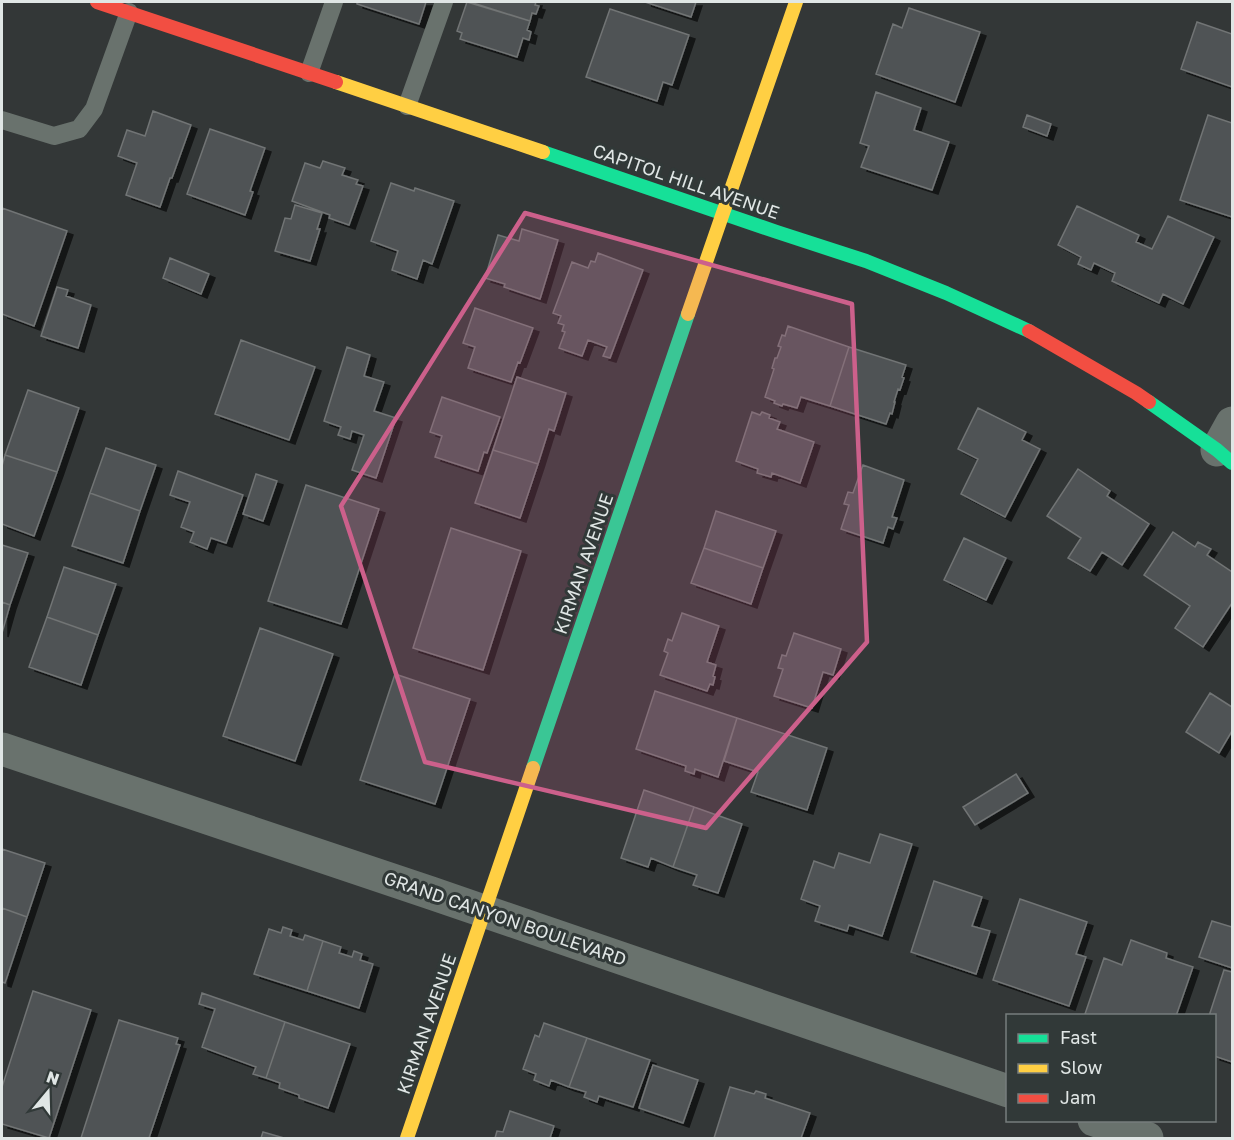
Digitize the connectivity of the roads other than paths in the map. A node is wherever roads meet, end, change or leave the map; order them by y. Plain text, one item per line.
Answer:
1 (97, 2) edge
2 (157, 2) edge
3 (334, 2) edge
4 (444, 2) edge
5 (796, 2) edge
6 (129, 12) junction
7 (150, 20) junction
8 (309, 73) junction
9 (407, 106) junction
10 (2, 120) edge
11 (722, 213) junction
12 (1227, 445) edge
13 (2, 749) edge
14 (484, 911) junction
15 (1006, 1090) edge
16 (1100, 1122) edge
17 (407, 1138) edge
18 (1147, 1138) edge

1 - 6 street, CAPITOL HILL AVENUE
2 - 7 lane
3 - 8 lane
4 - 9 lane
5 - 11 street, KIRMAN AVENUE
6 - 7 street, CAPITOL HILL AVENUE
6 - 10 lane
7 - 8 street, CAPITOL HILL AVENUE
8 - 9 street, CAPITOL HILL AVENUE
9 - 11 street, CAPITOL HILL AVENUE
11 - 12 street, CAPITOL HILL AVENUE
11 - 14 street, KIRMAN AVENUE
13 - 14 street, GRAND CANYON BOULEVARD
14 - 15 street, GRAND CANYON BOULEVARD
14 - 17 street, KIRMAN AVENUE
16 - 18 street

